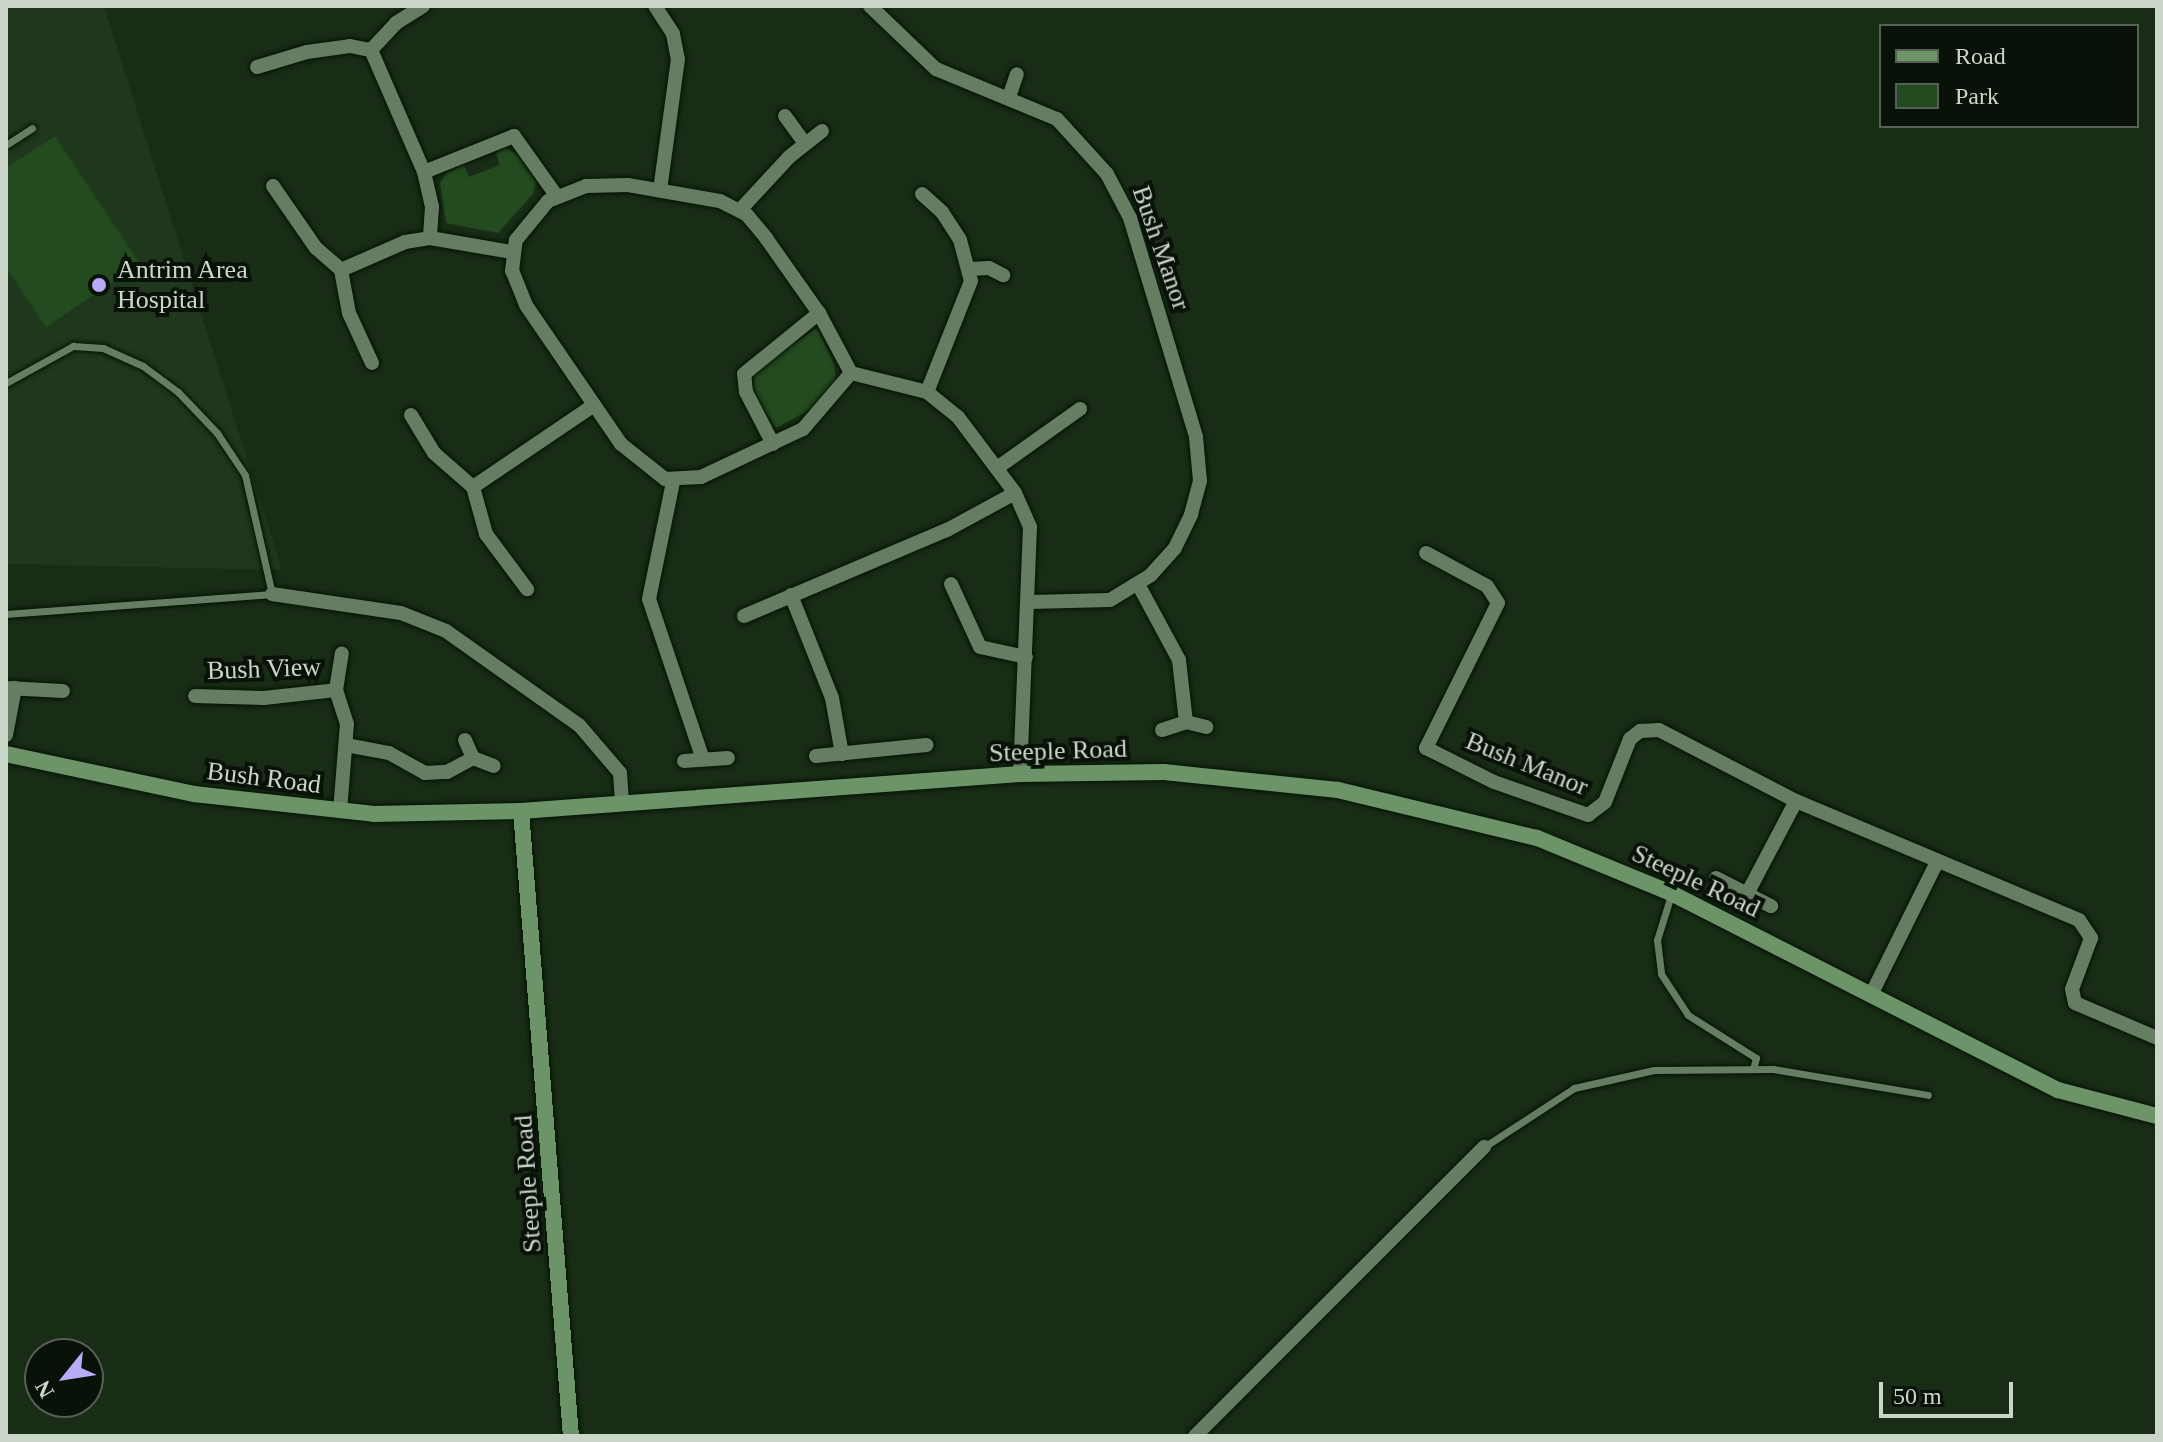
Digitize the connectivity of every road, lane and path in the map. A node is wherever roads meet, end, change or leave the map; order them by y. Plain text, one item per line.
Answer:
1 (423, 6) edge
2 (655, 6) edge
3 (870, 6) edge
4 (371, 50) junction
5 (257, 67) dead end
6 (1017, 74) dead end
7 (1009, 97) junction
8 (785, 116) dead end
9 (32, 128) dead end
10 (822, 131) dead end
11 (805, 144) junction
12 (6, 145) edge
13 (424, 172) junction
14 (273, 186) dead end
15 (660, 190) junction
16 (922, 194) dead end
17 (556, 195) junction
18 (740, 210) junction
19 (430, 238) junction
20 (511, 252) junction
21 (970, 269) junction
22 (341, 270) junction
23 (1003, 275) dead end
24 (819, 313) junction
25 (372, 363) dead end
26 (851, 373) junction
27 (6, 383) edge
28 (927, 392) junction
29 (594, 405) junction
30 (1080, 409) dead end
31 (411, 415) dead end
32 (773, 444) junction
33 (997, 468) junction
34 (673, 482) junction
35 (473, 487) junction
36 (1015, 493) junction
37 (1426, 553) dead end
38 (951, 584) dead end
39 (1139, 586) junction
40 (527, 589) dead end
41 (272, 594) junction
42 (791, 595) junction
43 (1030, 602) junction
44 (6, 614) edge
45 (744, 616) dead end
46 (342, 653) dead end
47 (1026, 657) junction
48 (10, 688) edge
49 (336, 690) junction
50 (63, 691) dead end
51 (195, 696) dead end
52 (1186, 722) junction
53 (1206, 727) dead end
54 (1162, 730) dead end
55 (6, 735) edge
56 (465, 740) dead end
57 (346, 745) junction
58 (926, 745) dead end
59 (6, 754) edge
60 (842, 754) junction
61 (816, 756) dead end
62 (473, 758) junction
63 (728, 758) dead end
64 (703, 759) junction
65 (684, 761) dead end
66 (494, 766) dead end
67 (1020, 774) junction
68 (1796, 801) junction
69 (622, 803) junction
70 (340, 811) junction
71 (521, 811) junction
72 (1937, 862) junction
73 (1716, 878) dead end
74 (1671, 893) junction
75 (1747, 894) junction
76 (1771, 906) dead end
77 (1871, 995) junction
78 (2157, 1038) edge
79 (1753, 1069) junction
80 (1928, 1095) dead end
81 (2157, 1116) edge
82 (1484, 1147) joint
83 (571, 1436) edge
84 (1195, 1436) edge

1 - 4 street
2 - 15 street
3 - 7 street, Bush Manor
4 - 5 street
4 - 13 street
6 - 7 street
7 - 39 street, Bush Manor
8 - 11 street
9 - 12 lane
10 - 11 street
11 - 18 street
13 - 17 street
13 - 19 street
14 - 22 street
15 - 17 street
15 - 18 street
16 - 21 street
17 - 20 street
18 - 24 street
19 - 20 street
19 - 22 street
20 - 29 street
21 - 23 street
21 - 28 street
22 - 25 street
24 - 26 street
24 - 32 street
26 - 28 street
26 - 32 street
27 - 41 lane
28 - 33 street
29 - 34 street
29 - 35 street
30 - 33 street
31 - 35 street
32 - 34 street
33 - 36 street
34 - 64 street
35 - 40 street
36 - 42 street
36 - 43 street
37 - 68 street, Bush Manor
38 - 47 street
39 - 43 street, Bush Manor
39 - 52 street
41 - 44 lane
41 - 69 street
42 - 45 street
42 - 60 street
43 - 47 street
46 - 49 street, Bush View
47 - 67 street
48 - 50 street
48 - 55 street
49 - 51 street, Bush View
49 - 57 street, Bush View
52 - 53 street
52 - 54 street
56 - 62 street
57 - 62 street
57 - 70 street, Bush View
58 - 60 street
59 - 70 main road, Bush Road
60 - 61 street
62 - 66 street
63 - 64 street
64 - 65 street
67 - 69 main road, Steeple Road
67 - 74 main road, Steeple Road
68 - 72 street, Bush Manor
68 - 75 street
69 - 71 main road, Steeple Road
70 - 71 main road, Bush Road
71 - 83 main road, Steeple Road
72 - 77 street
72 - 78 street, Bush Manor
73 - 75 street
74 - 77 main road, Steeple Road
74 - 79 lane
75 - 76 street
77 - 81 main road, Steeple Road
79 - 80 lane
79 - 82 lane
82 - 84 street

